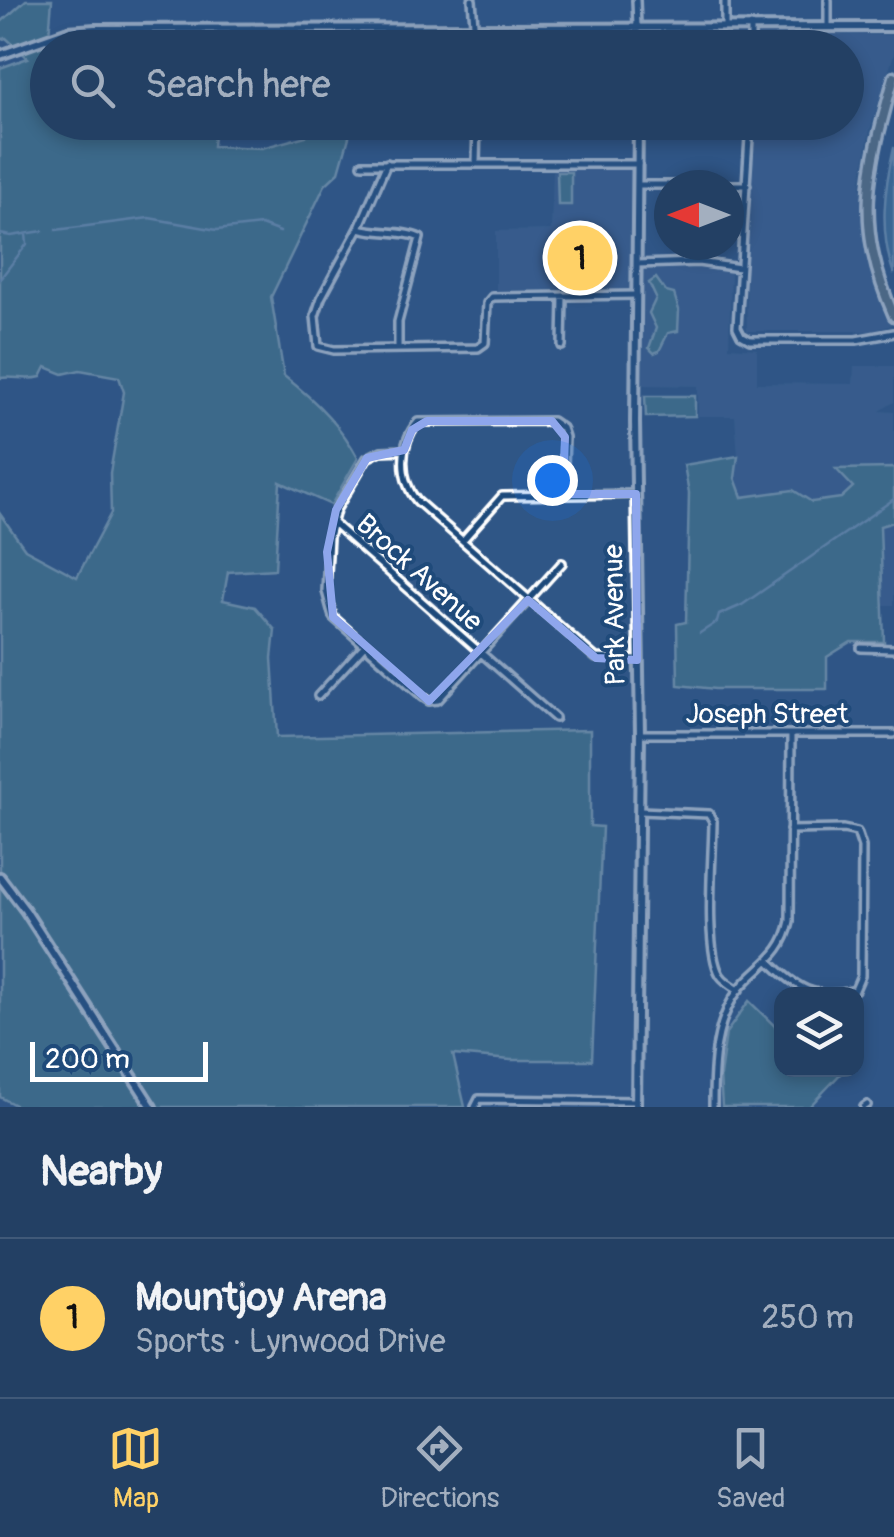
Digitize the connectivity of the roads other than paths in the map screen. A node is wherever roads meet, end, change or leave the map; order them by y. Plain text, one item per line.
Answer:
1 (472, 0) edge
2 (636, 0) edge
3 (725, 0) edge
4 (828, 0) edge
5 (636, 26) junction
6 (726, 26) junction
7 (751, 26) junction
8 (828, 26) junction
9 (894, 27) edge
10 (252, 28) joint
11 (476, 28) junction
12 (129, 30) edge
13 (636, 30) edge
14 (751, 30) edge
15 (30, 44) edge
16 (0, 55) edge
17 (894, 77) edge
18 (477, 140) edge
19 (638, 140) edge
20 (749, 140) edge
21 (476, 163) junction
22 (362, 164) dead end
23 (386, 164) junction
24 (638, 164) junction
25 (638, 184) junction
26 (654, 184) edge
27 (747, 185) joint
28 (359, 228) junction
29 (637, 264) junction
30 (740, 268) junction
31 (563, 296) junction
32 (637, 296) junction
33 (894, 316) edge
34 (894, 333) edge
35 (562, 346) dead end
36 (398, 348) junction
37 (404, 450) junction
38 (564, 494) junction
39 (636, 494) junction
40 (332, 522) junction
41 (463, 540) junction
42 (562, 563) dead end
43 (528, 600) junction
44 (364, 646) junction
45 (861, 648) dead end
46 (894, 649) edge
47 (480, 653) junction
48 (637, 660) junction
49 (318, 696) dead end
50 (555, 718) dead end
51 (640, 734) junction
52 (894, 734) edge
53 (791, 735) junction
54 (639, 811) junction
55 (790, 830) junction
56 (0, 877) edge
57 (769, 960) junction
58 (738, 990) junction
59 (636, 1104) edge
60 (152, 1107) edge
61 (475, 1107) edge
62 (714, 1107) edge

1 - 11 street
2 - 5 street
3 - 6 street
4 - 8 street
5 - 6 street
5 - 11 street
5 - 13 street
6 - 7 street
7 - 8 street
7 - 14 street
8 - 9 street
10 - 11 street
10 - 12 street
15 - 16 street
17 - 33 main road
18 - 21 street
19 - 24 street, Park Avenue
20 - 27 street
21 - 23 street
21 - 24 street
22 - 23 street
23 - 28 street
24 - 25 street, Park Avenue
25 - 26 street
25 - 29 street, Park Avenue
27 - 30 street
28 - 36 street
28 - 36 street
29 - 30 street
29 - 32 street, Park Avenue
30 - 34 street
31 - 32 street
31 - 35 street
31 - 36 street
32 - 39 street, Park Avenue
37 - 38 street
37 - 40 street
37 - 41 street
38 - 39 street
38 - 41 street
39 - 48 street, Park Avenue
40 - 44 street
40 - 47 street, Brock Avenue
41 - 43 street
42 - 43 street
43 - 47 street
43 - 48 street
44 - 47 street
44 - 49 street
45 - 46 street
47 - 50 street, Brock Avenue
48 - 51 street, Park Avenue
51 - 53 street, Joseph Street
51 - 54 street, Park Avenue
52 - 53 street, Joseph Street
53 - 55 street
54 - 58 street
54 - 59 street, Park Avenue
55 - 57 street
55 - 57 street
56 - 60 street
57 - 58 street
58 - 62 street
59 - 61 street

